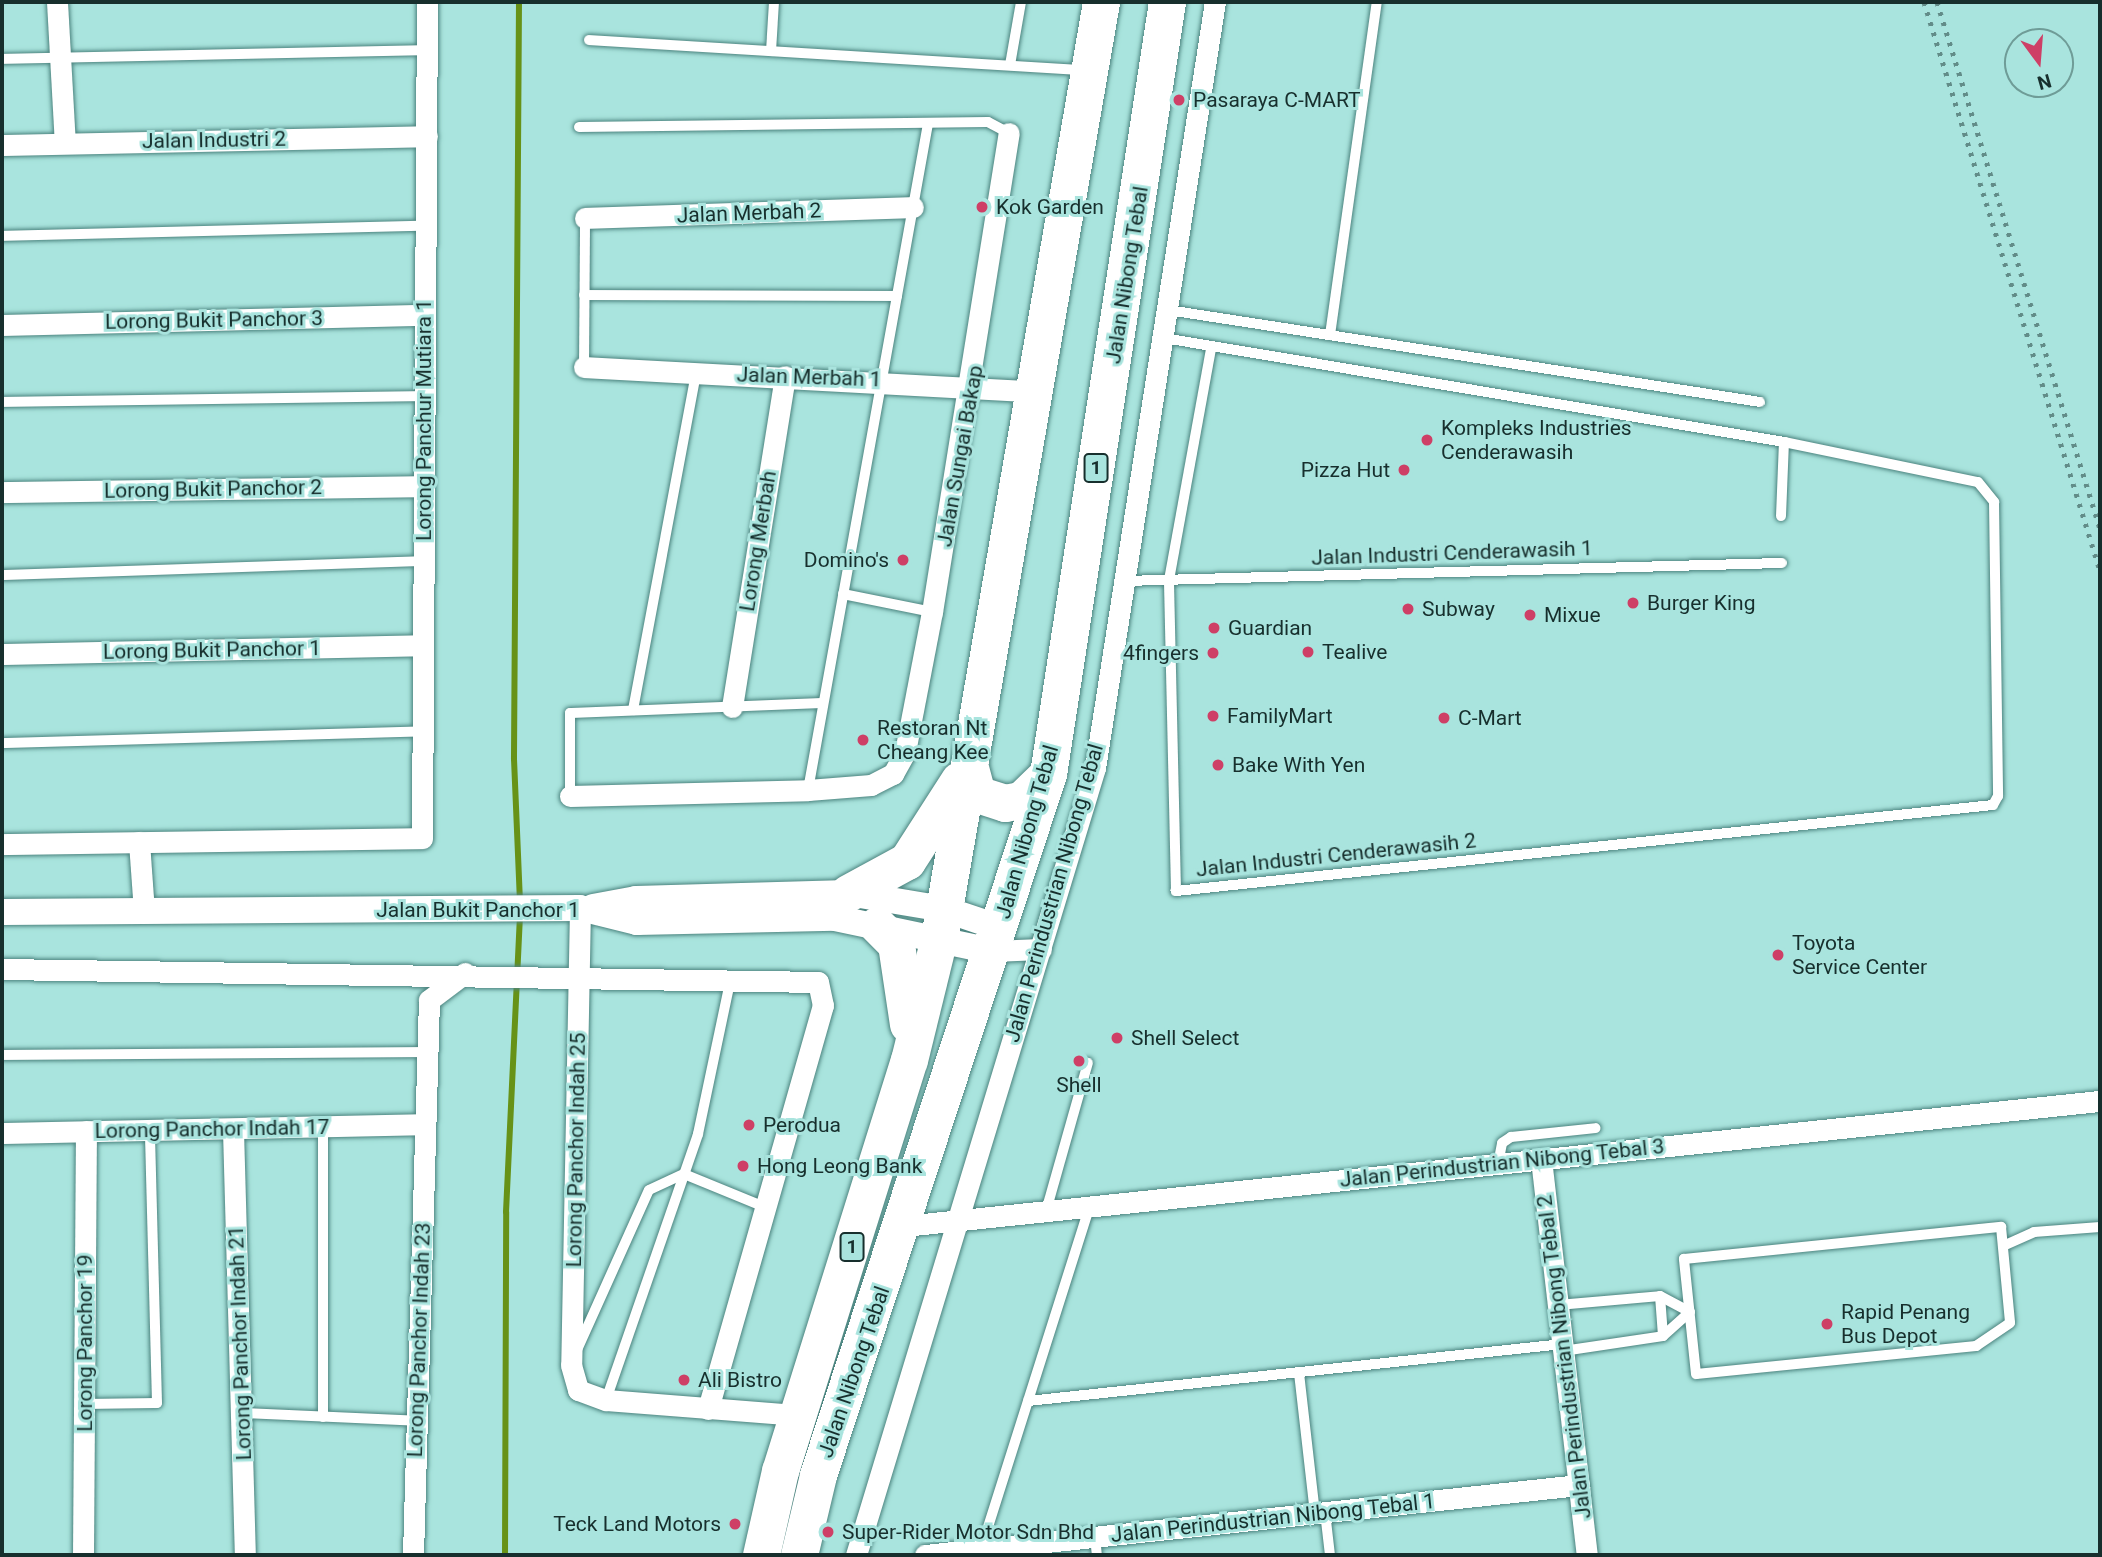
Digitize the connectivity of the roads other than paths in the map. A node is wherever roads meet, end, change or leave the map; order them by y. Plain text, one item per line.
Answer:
1 (57, 2) edge
2 (427, 2) edge
3 (774, 2) edge
4 (1021, 2) edge
5 (1101, 2) edge
6 (1167, 2) edge
7 (1215, 2) edge
8 (1377, 2) edge
9 (589, 40) dead end
10 (427, 50) junction
11 (771, 51) junction
12 (60, 58) junction
13 (2, 59) edge
14 (1010, 65) junction
15 (1089, 70) junction
16 (928, 124) junction
17 (579, 127) dead end
18 (1009, 133) joint
19 (426, 136) junction
20 (65, 143) junction
21 (2, 145) edge
22 (913, 207) junction
23 (585, 218) joint
24 (426, 226) junction
25 (2, 236) edge
26 (584, 295) junction
27 (897, 296) junction
28 (1168, 310) junction
29 (425, 315) junction
30 (2, 325) edge
31 (1330, 335) junction
32 (1164, 338) junction
33 (1211, 348) junction
34 (584, 368) joint
35 (696, 372) junction
36 (785, 376) junction
37 (883, 380) junction
38 (973, 383) junction
39 (1033, 391) junction
40 (424, 396) junction
41 (2, 402) edge
42 (1760, 402) dead end
43 (1784, 442) junction
44 (424, 486) junction
45 (2, 492) edge
46 (1781, 516) dead end
47 (423, 561) junction
48 (1782, 563) dead end
49 (2, 575) edge
50 (1169, 580) junction
51 (1123, 581) junction
52 (843, 594) junction
53 (932, 612) junction
54 (423, 645) junction
55 (2, 654) edge
56 (823, 703) junction
57 (732, 707) junction
58 (633, 710) junction
59 (422, 732) junction
60 (2, 743) edge
61 (969, 764) junction
62 (1048, 774) junction
63 (808, 790) junction
64 (570, 796) joint
65 (139, 842) junction
66 (2, 845) edge
67 (849, 893) junction
68 (579, 908) junction
69 (2, 912) edge
70 (144, 912) junction
71 (942, 924) junction
72 (877, 925) junction
73 (996, 939) junction
74 (1041, 949) junction
75 (2, 969) edge
76 (465, 973) junction
77 (570, 974) junction
78 (731, 978) junction
79 (426, 1052) junction
80 (2, 1055) edge
81 (909, 1060) junction
82 (1088, 1063) dead end
83 (2100, 1101) edge
84 (422, 1124) junction
85 (323, 1126) junction
86 (1596, 1128) dead end
87 (233, 1130) junction
88 (86, 1131) junction
89 (150, 1131) junction
90 (2, 1133) edge
91 (1541, 1159) junction
92 (1498, 1164) junction
93 (684, 1174) junction
94 (1090, 1206) junction
95 (765, 1207) junction
96 (1046, 1211) junction
97 (955, 1220) junction
98 (904, 1226) junction
99 (2100, 1227) edge
100 (2003, 1246) junction
101 (1660, 1296) junction
102 (1558, 1305) junction
103 (1690, 1312) junction
104 (1663, 1336) junction
105 (1563, 1348) junction
106 (570, 1365) junction
107 (1299, 1373) junction
108 (606, 1400) junction
109 (1028, 1401) junction
110 (84, 1404) junction
111 (708, 1409) junction
112 (244, 1413) junction
113 (798, 1415) junction
114 (323, 1417) junction
115 (416, 1421) junction
116 (1579, 1485) junction
117 (1320, 1513) junction
118 (1096, 1546) edge
119 (981, 1549) junction
120 (83, 1555) edge
121 (244, 1555) edge
122 (413, 1555) edge
123 (761, 1555) edge
124 (799, 1555) edge
125 (856, 1555) edge
126 (925, 1555) edge
127 (1330, 1555) edge
128 (1587, 1555) edge

1 - 12 street
2 - 10 street, Lorong Panchur Mutiara 1
3 - 11 lane
4 - 14 lane
5 - 15 highway, Jalan Nibong Tebal / 1
6 - 62 highway, Jalan Nibong Tebal / 1
7 - 28 street, Jalan Perindustrian Nibong Tebal
8 - 31 lane
9 - 11 lane
10 - 12 lane
10 - 19 street, Lorong Panchur Mutiara 1
11 - 14 lane
12 - 13 lane
12 - 20 street
14 - 15 lane
15 - 39 highway, Jalan Nibong Tebal / 1
16 - 17 lane
16 - 18 lane
16 - 22 lane
18 - 38 street, Jalan Sungai Bakap
19 - 20 street, Jalan Industri 2
19 - 24 street, Lorong Panchur Mutiara 1
20 - 21 street, Jalan Industri 2
22 - 23 street, Jalan Merbah 2
22 - 27 lane
23 - 26 lane
24 - 25 lane
24 - 29 street, Lorong Panchur Mutiara 1
26 - 27 lane
26 - 34 lane
27 - 37 lane
28 - 31 lane
28 - 32 street, Jalan Perindustrian Nibong Tebal
29 - 30 street, Lorong Bukit Panchor 3
29 - 40 street, Lorong Panchur Mutiara 1
31 - 42 lane
32 - 33 lane
32 - 51 street, Jalan Perindustrian Nibong Tebal
33 - 43 lane
33 - 50 lane, Jalan Industri Cenderawasih 2
34 - 35 street, Jalan Merbah 1
35 - 36 street, Jalan Merbah 1
35 - 58 lane
36 - 37 street, Jalan Merbah 1
36 - 57 street, Lorong Merbah
37 - 38 street, Jalan Merbah 1
37 - 52 lane
38 - 39 street, Jalan Merbah 1
38 - 53 street, Jalan Sungai Bakap
39 - 61 highway, Jalan Nibong Tebal / 1
40 - 41 lane
40 - 44 street, Lorong Panchur Mutiara 1
43 - 46 lane
43 - 50 lane, Jalan Industri Cenderawasih 2
44 - 45 street, Lorong Bukit Panchor 2
44 - 47 street, Lorong Panchur Mutiara 1
47 - 49 lane
47 - 54 street, Lorong Panchur Mutiara 1
48 - 50 lane, Jalan Industri Cenderawasih 1
50 - 51 lane, Jalan Industri Cenderawasih 1
51 - 74 street, Jalan Perindustrian Nibong Tebal
52 - 53 lane
52 - 56 lane
53 - 63 street, Jalan Sungai Bakap
54 - 55 street, Lorong Bukit Panchor 1
54 - 59 street, Lorong Panchur Mutiara 1
56 - 57 lane
56 - 63 lane
57 - 58 lane
58 - 64 lane
59 - 60 lane
59 - 65 street, Lorong Panchur Mutiara 1
61 - 62 highway
61 - 67 highway
61 - 71 highway, Jalan Nibong Tebal / 1
62 - 73 highway, Jalan Nibong Tebal / 1
63 - 64 street
65 - 66 street
65 - 70 street
67 - 68 street
67 - 71 street
68 - 70 street, Jalan Bukit Panchor 1
68 - 72 street, Jalan Bukit Panchor 1
68 - 77 street, Lorong Panchor Indah 25
69 - 70 street, Jalan Bukit Panchor 1
71 - 72 street, Jalan Bukit Panchor 1
71 - 73 street, Jalan Bukit Panchor 1
71 - 81 highway, Jalan Nibong Tebal / 1
72 - 81 highway
73 - 74 street
73 - 98 highway, Jalan Nibong Tebal / 1
74 - 97 street, Jalan Perindustrian Nibong Tebal
75 - 76 street
76 - 77 street
76 - 79 street, Lorong Panchor Indah 23
77 - 78 street
77 - 106 street, Lorong Panchor Indah 25
78 - 93 lane
78 - 95 street
79 - 80 lane
79 - 84 street, Lorong Panchor Indah 23
81 - 113 highway, Jalan Nibong Tebal / 1
82 - 96 lane
83 - 91 street, Jalan Perindustrian Nibong Tebal 3
84 - 85 street, Lorong Panchor Indah 17
84 - 115 street, Lorong Panchor Indah 23
85 - 87 street, Lorong Panchor Indah 17
85 - 114 lane
86 - 92 lane
87 - 89 street, Lorong Panchor Indah 17
87 - 112 street, Lorong Panchor Indah 21
88 - 89 street, Lorong Panchor Indah 17
88 - 90 street, Lorong Panchor Indah 17
88 - 110 street, Lorong Panchor 19
89 - 110 lane
91 - 92 street, Jalan Perindustrian Nibong Tebal 3
91 - 102 street, Jalan Perindustrian Nibong Tebal 2
92 - 94 street, Jalan Perindustrian Nibong Tebal 3
93 - 95 lane
93 - 106 lane
93 - 108 lane
94 - 96 street, Jalan Perindustrian Nibong Tebal 3
94 - 109 lane
95 - 111 street
96 - 97 street, Jalan Perindustrian Nibong Tebal 3
97 - 98 street, Jalan Perindustrian Nibong Tebal 3
97 - 125 street, Jalan Perindustrian Nibong Tebal
98 - 124 highway, Jalan Nibong Tebal / 1
99 - 100 lane
100 - 103 lane
100 - 103 lane
101 - 102 lane
101 - 103 lane
101 - 104 lane
102 - 105 street, Jalan Perindustrian Nibong Tebal 2
103 - 104 lane
104 - 105 lane
105 - 107 lane
105 - 116 street, Jalan Perindustrian Nibong Tebal 2
106 - 108 street, Lorong Panchor Indah 25
107 - 109 lane
107 - 117 lane
108 - 111 street
109 - 119 lane
110 - 120 street, Lorong Panchor 19
111 - 113 street
112 - 114 lane
112 - 121 street, Lorong Panchor Indah 21
113 - 123 highway, Jalan Nibong Tebal / 1
114 - 115 lane
115 - 122 street, Lorong Panchor Indah 23
116 - 117 street, Jalan Perindustrian Nibong Tebal 1
116 - 128 street, Jalan Perindustrian Nibong Tebal 2
117 - 118 street, Jalan Perindustrian Nibong Tebal 1
117 - 127 lane
118 - 119 street, Jalan Perindustrian Nibong Tebal 1
119 - 126 street, Jalan Perindustrian Nibong Tebal 1

